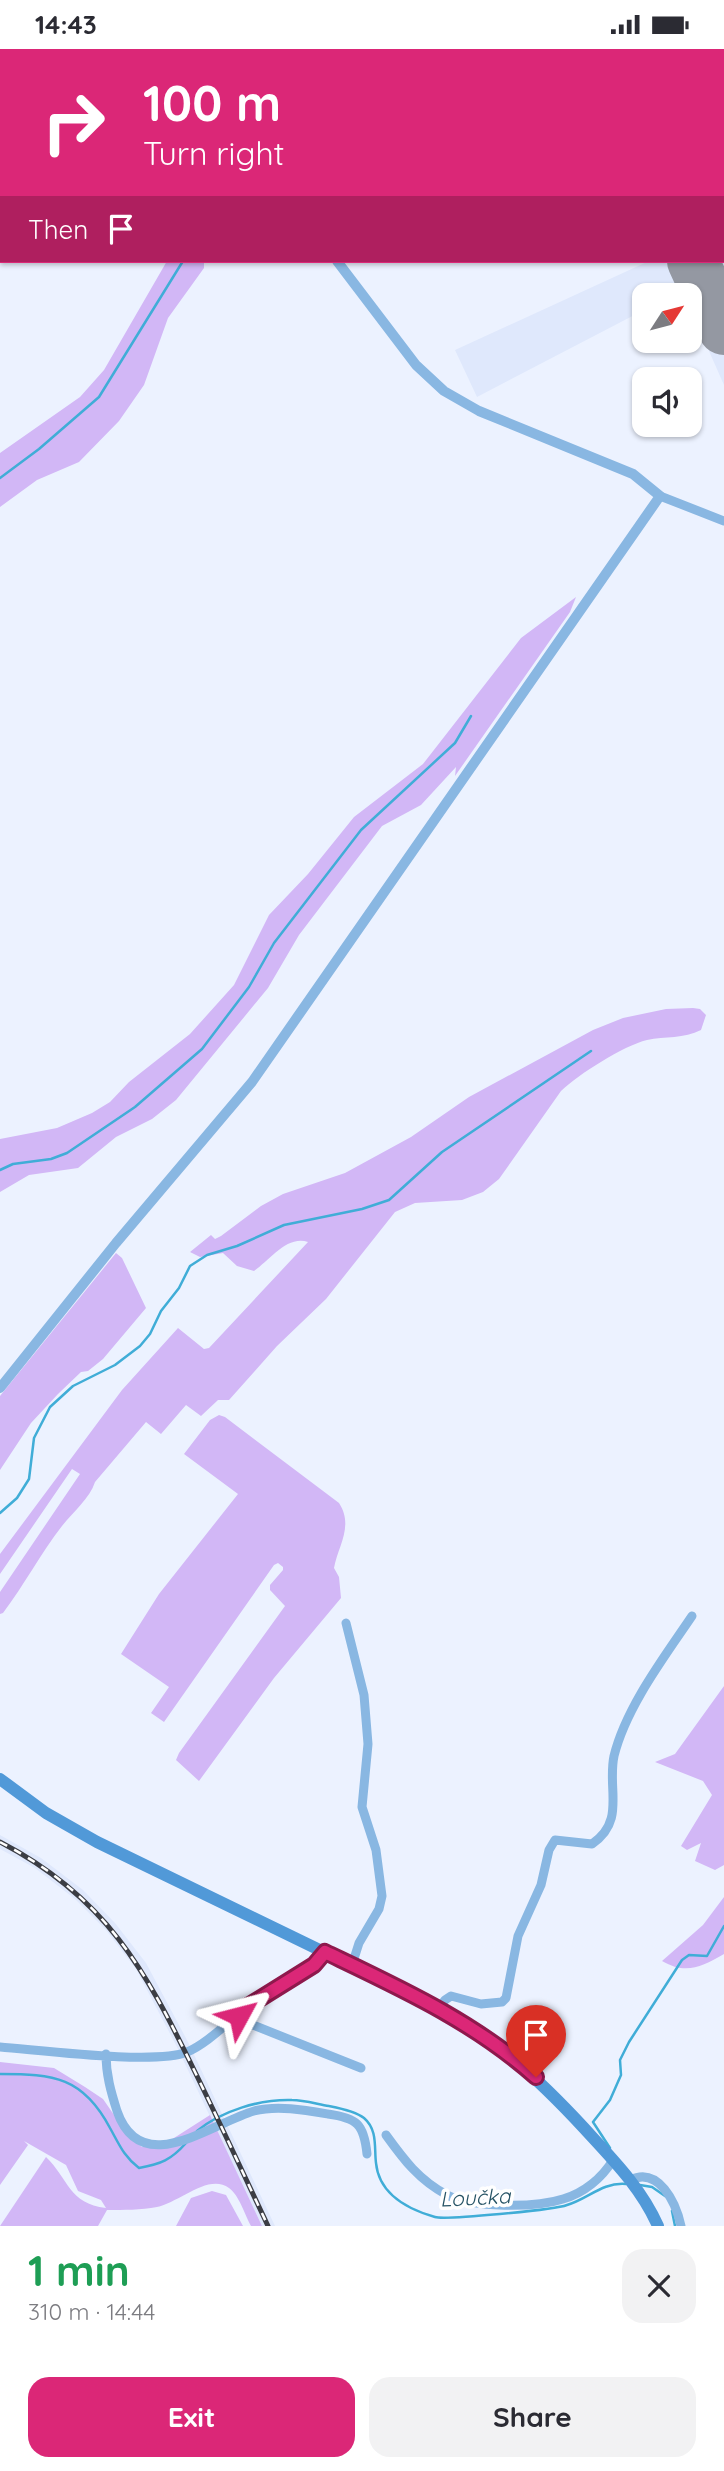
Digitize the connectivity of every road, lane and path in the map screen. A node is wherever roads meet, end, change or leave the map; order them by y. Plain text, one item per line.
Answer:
1 (339, 263) edge
2 (660, 496) junction
3 (724, 521) edge
4 (0, 1388) edge
5 (692, 1616) dead end
6 (346, 1623) dead end
7 (0, 1779) edge
8 (325, 1952) junction
9 (352, 1965) junction
10 (439, 2008) junction
11 (236, 2014) junction
12 (0, 2047) edge
13 (106, 2054) junction
14 (361, 2068) dead end
15 (386, 2135) dead end
16 (367, 2154) dead end
17 (613, 2160) junction
18 (630, 2180) junction
19 (658, 2226) edge
20 (681, 2226) edge

1 - 2 street
2 - 3 street
2 - 4 street
5 - 10 street
6 - 9 street
7 - 8 main road
8 - 9 main road
8 - 11 street
9 - 10 main road
10 - 17 main road
11 - 13 street
11 - 14 street
12 - 13 street
13 - 16 street
15 - 17 street
17 - 18 main road
18 - 19 main road
18 - 20 street

